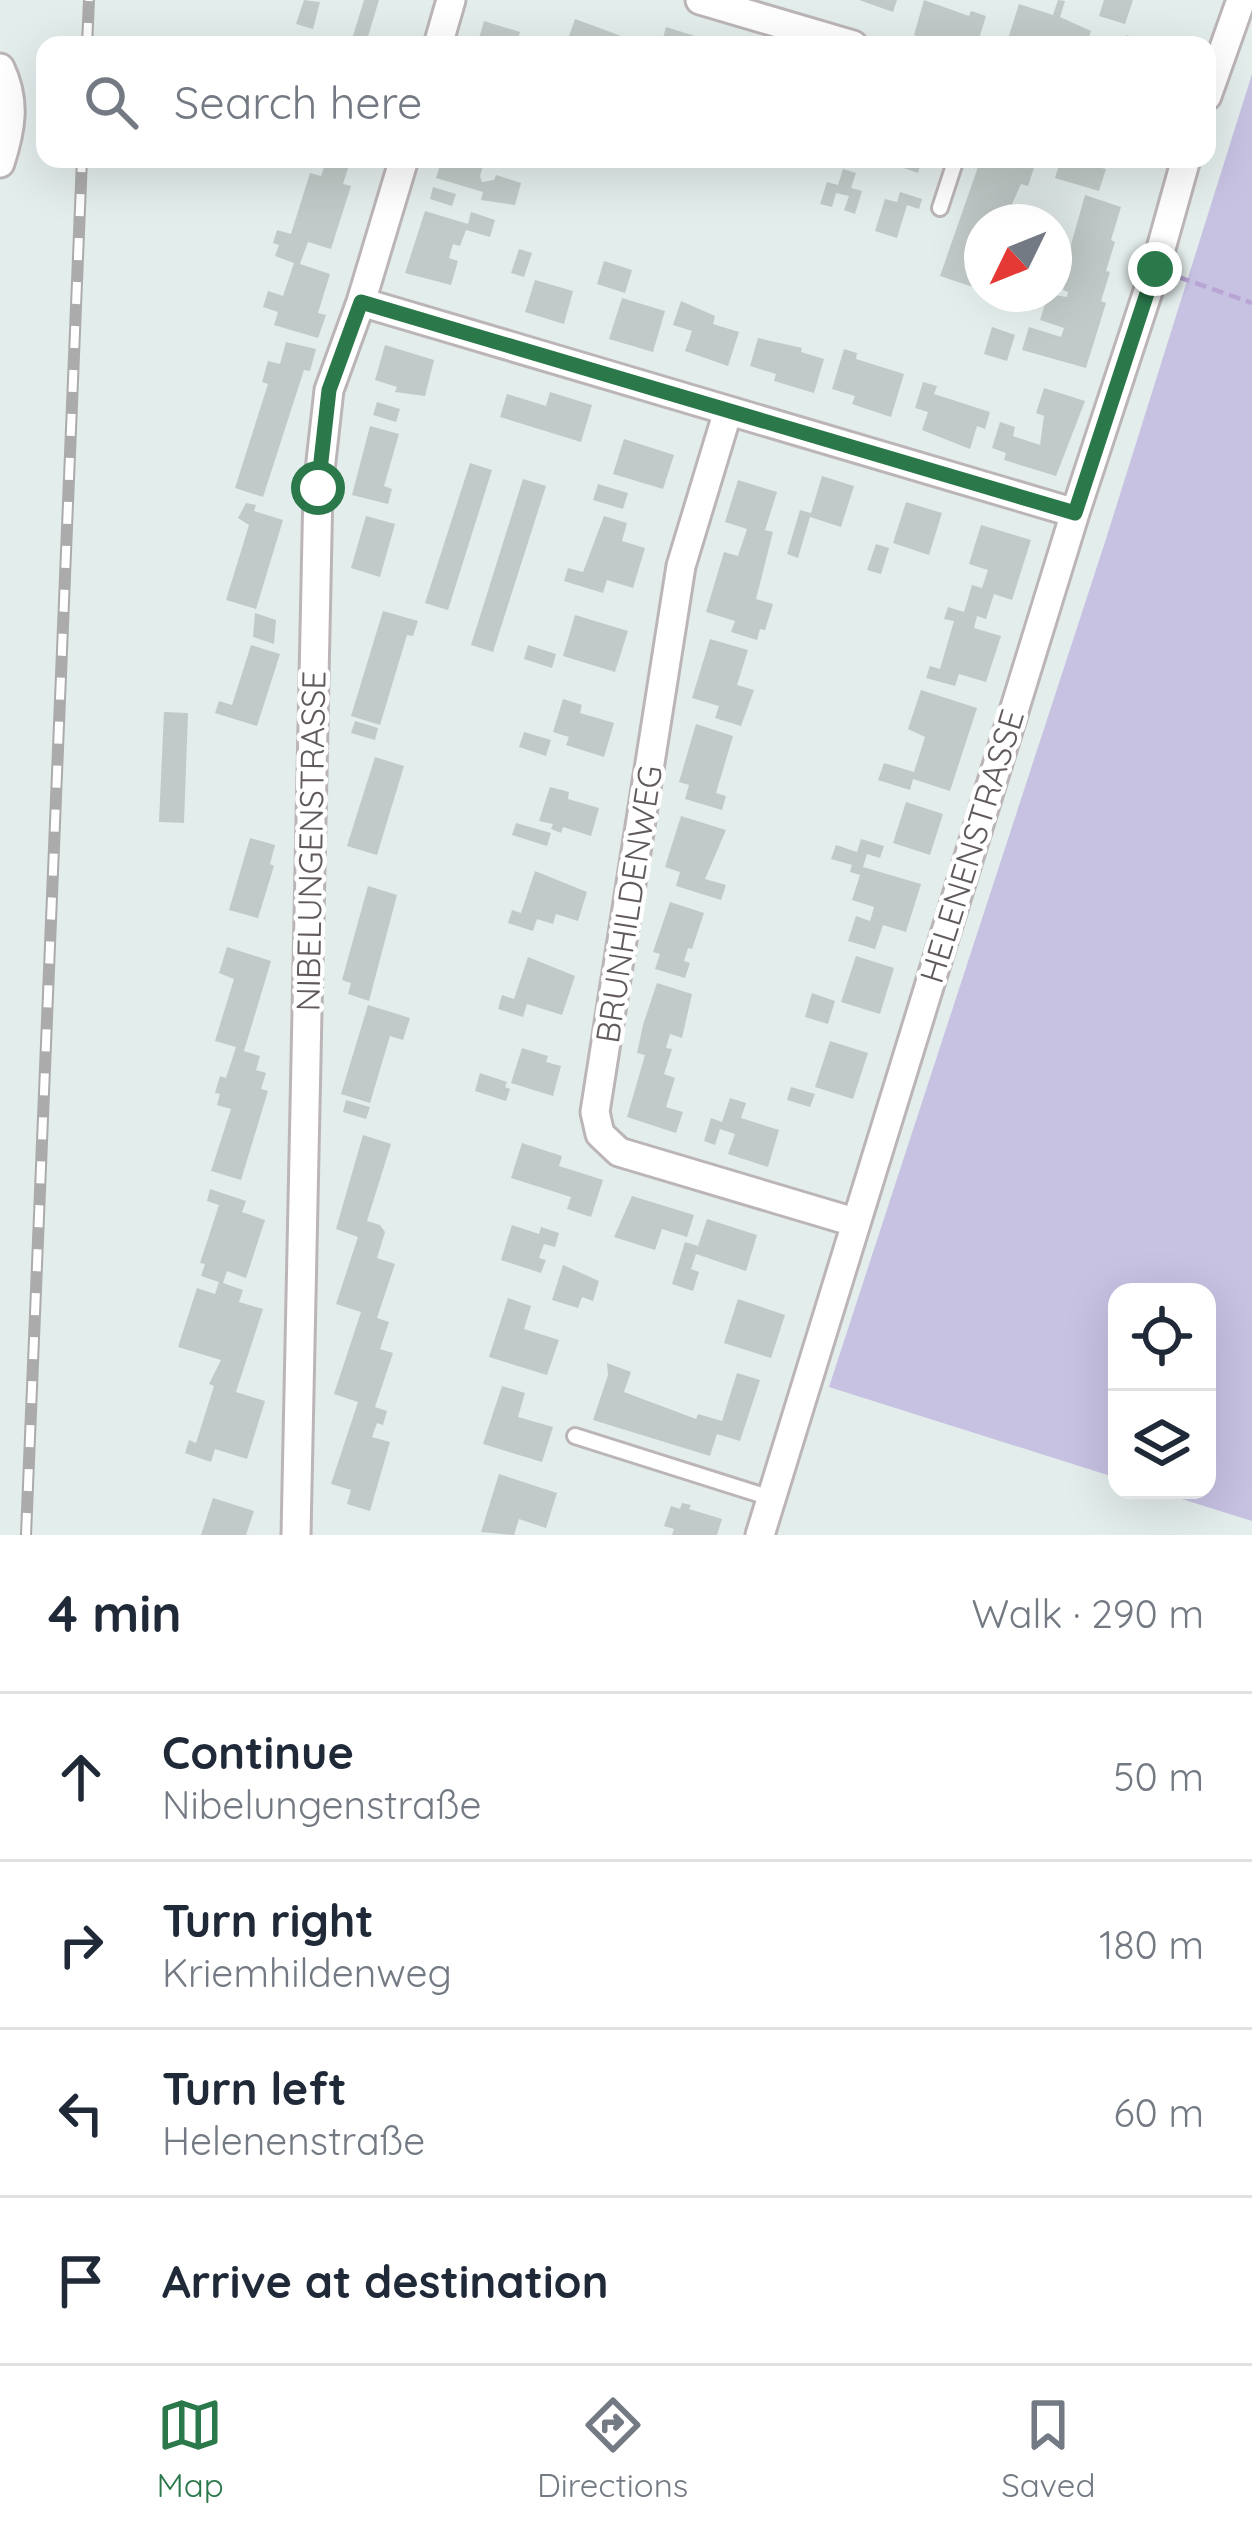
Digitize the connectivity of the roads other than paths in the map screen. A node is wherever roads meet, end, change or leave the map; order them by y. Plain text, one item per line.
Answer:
1 (451, 0) edge
2 (700, 0) edge
3 (1241, 0) edge
4 (441, 36) edge
5 (822, 36) edge
6 (0, 68) edge
7 (1216, 71) edge
8 (0, 163) edge
9 (401, 168) edge
10 (953, 168) edge
11 (1183, 168) edge
12 (940, 208) dead end
13 (361, 302) junction
14 (728, 411) junction
15 (1075, 513) junction
16 (854, 1222) junction
17 (575, 1436) dead end
18 (771, 1498) junction
19 (296, 1535) edge
20 (760, 1535) edge

1 - 4 street
2 - 5 street
3 - 7 street
6 - 8 street
9 - 13 street, NIBELUNGENSTRASSE
10 - 12 lane
11 - 15 street, HELENENSTRASSE
13 - 14 street
13 - 19 street, NIBELUNGENSTRASSE
14 - 15 street
14 - 16 street, BRUNHILDENWEG
15 - 16 street, HELENENSTRASSE
16 - 18 street, HELENENSTRASSE
17 - 18 lane
18 - 20 street, HELENENSTRASSE

